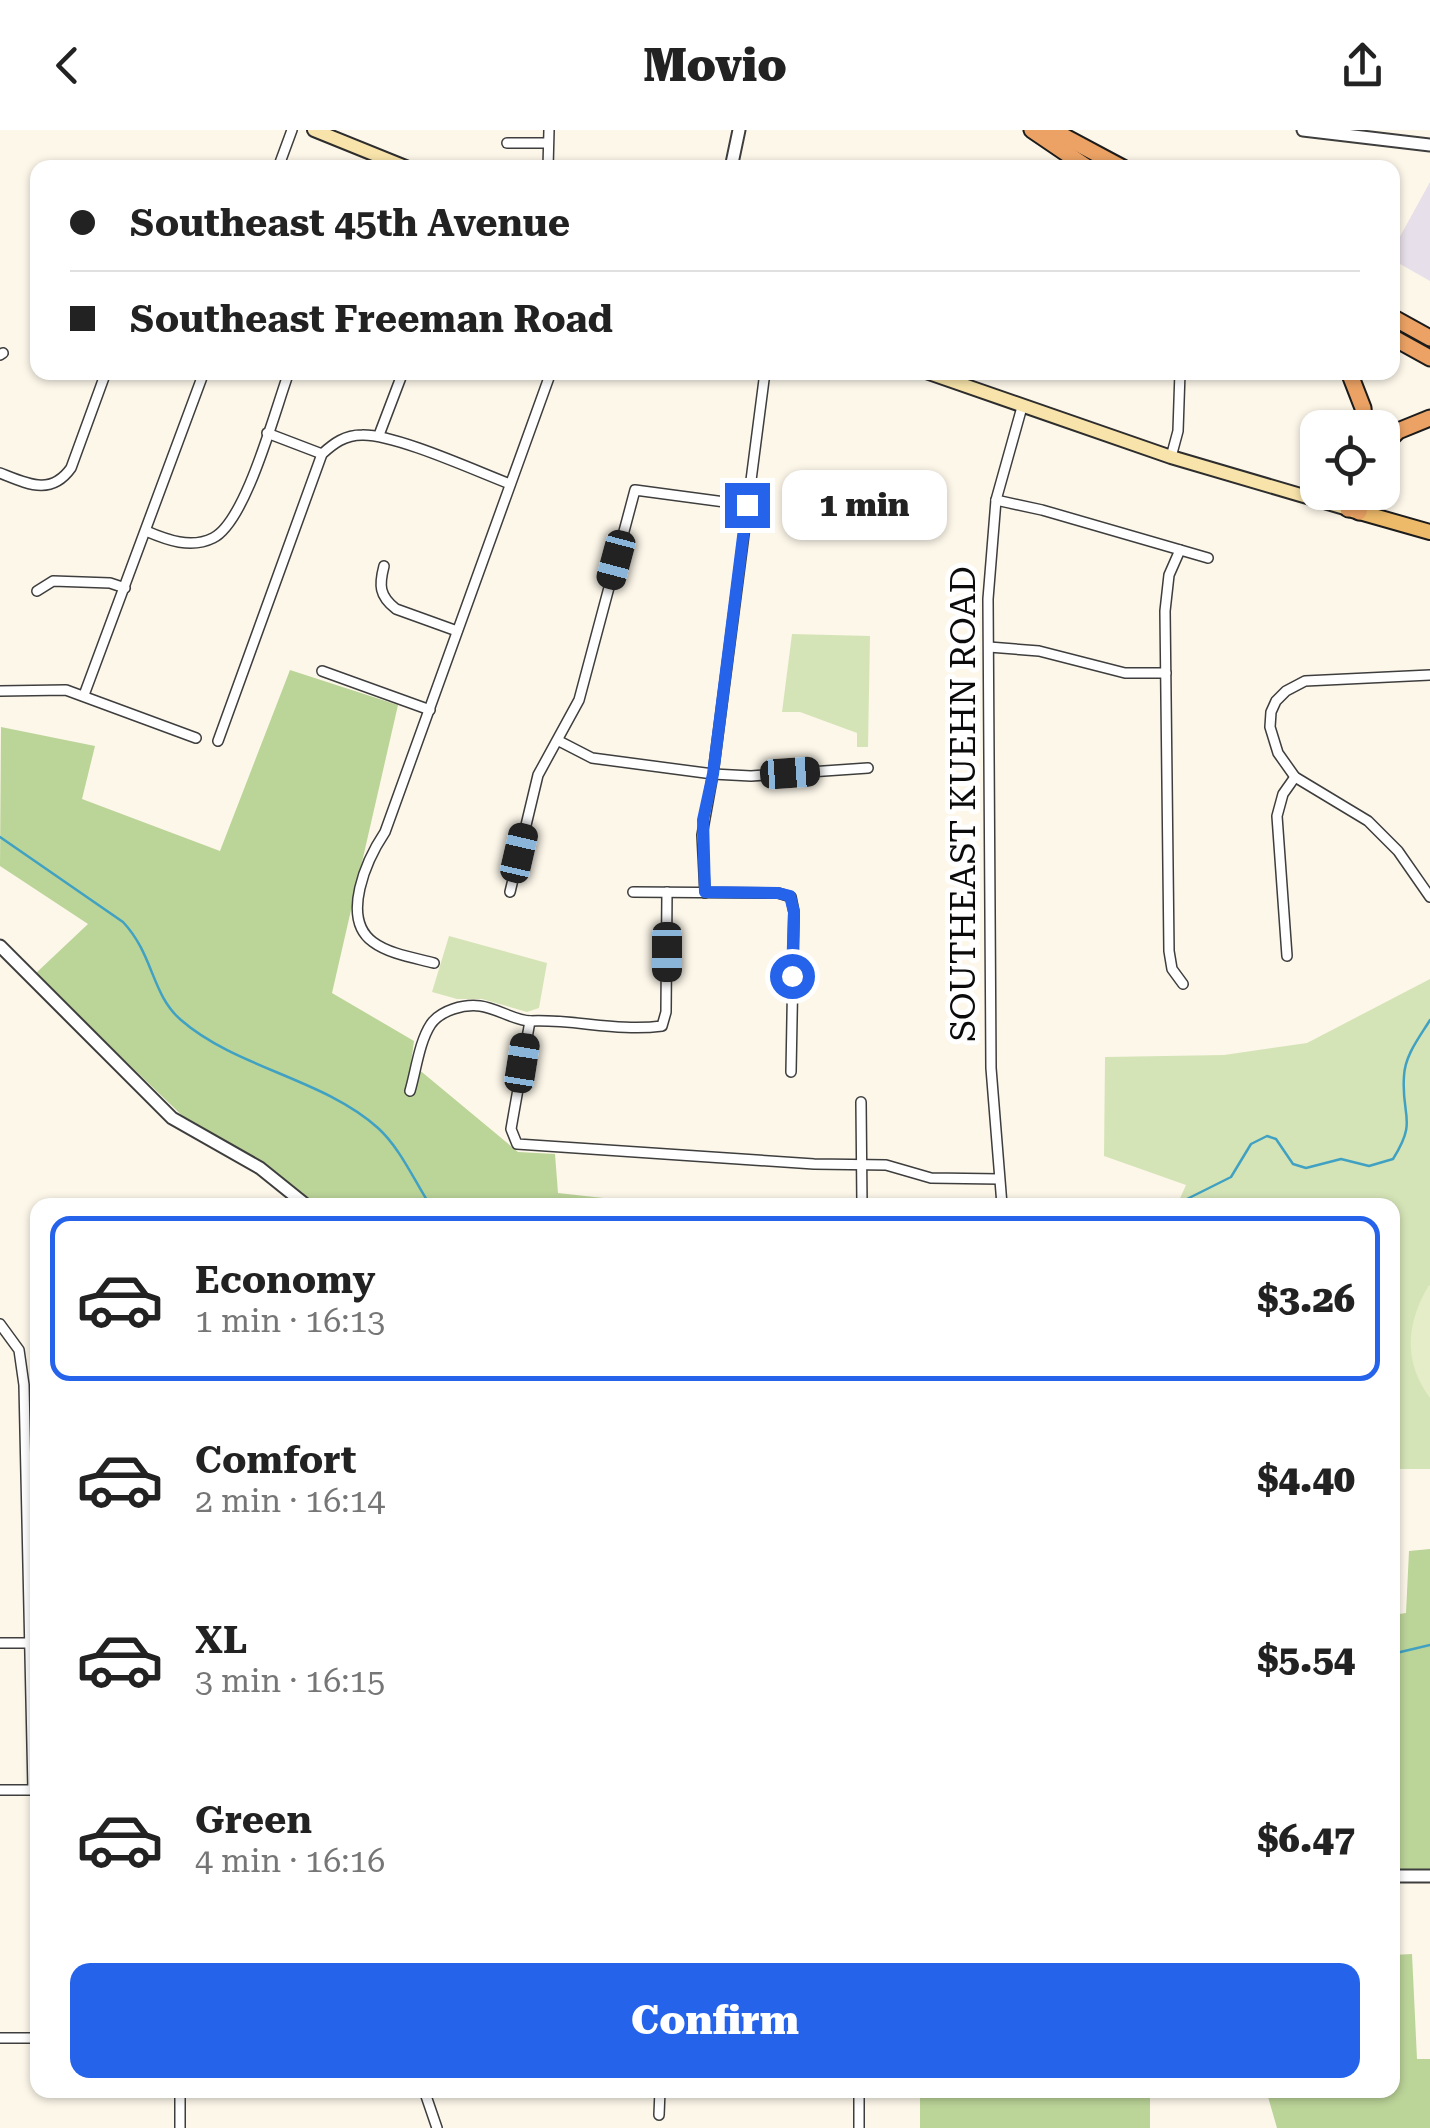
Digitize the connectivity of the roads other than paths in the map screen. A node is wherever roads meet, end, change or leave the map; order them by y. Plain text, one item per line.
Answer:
1 (292, 130) edge
2 (314, 130) edge
3 (356, 130) edge
4 (549, 130) edge
5 (739, 130) edge
6 (1303, 130) edge
7 (1042, 134) edge
8 (507, 143) dead end
9 (548, 143) junction
10 (350, 144) junction
11 (1430, 145) edge
12 (281, 160) edge
13 (389, 160) edge
14 (548, 160) edge
15 (733, 160) edge
16 (1067, 160) edge
17 (1077, 160) edge
18 (1104, 160) edge
19 (1400, 321) edge
20 (1430, 336) edge
21 (1400, 342) edge
22 (1430, 358) edge
23 (103, 380) edge
24 (201, 380) edge
25 (286, 380) edge
26 (399, 380) edge
27 (548, 380) edge
28 (763, 380) edge
29 (958, 380) edge
30 (1180, 380) edge
31 (1352, 380) edge
32 (1022, 407) junction
33 (1362, 410) edge
34 (1430, 418) edge
35 (1400, 429) edge
36 (267, 433) junction
37 (379, 435) junction
38 (322, 454) junction
39 (1171, 458) junction
40 (0, 473) edge
41 (510, 484) junction
42 (1300, 491) edge
43 (996, 500) junction
44 (747, 505) junction
45 (1370, 510) edge
46 (146, 532) junction
47 (1430, 532) edge
48 (1180, 550) junction
49 (1208, 558) dead end
50 (384, 566) dead end
51 (125, 588) junction
52 (37, 591) dead end
53 (458, 631) junction
54 (989, 647) junction
55 (322, 671) dead end
56 (1166, 673) junction
57 (1430, 675) edge
58 (0, 691) edge
59 (84, 695) junction
60 (430, 710) junction
61 (196, 738) dead end
62 (218, 741) dead end
63 (559, 741) junction
64 (868, 768) dead end
65 (713, 774) junction
66 (1295, 778) junction
67 (510, 892) dead end
68 (634, 892) dead end
69 (667, 892) junction
70 (705, 892) junction
71 (1430, 897) edge
72 (0, 946) edge
73 (1287, 956) dead end
74 (434, 964) dead end
75 (1183, 984) dead end
76 (530, 1021) junction
77 (790, 1072) dead end
78 (410, 1091) dead end
79 (861, 1102) dead end
80 (864, 1164) junction
81 (999, 1179) junction
82 (297, 1198) edge
83 (862, 1198) edge
84 (1001, 1198) edge
85 (0, 1324) edge
86 (0, 1643) edge
87 (30, 1643) joint
88 (0, 1790) edge
89 (30, 1790) edge
90 (1400, 1876) edge
91 (1430, 1876) edge
92 (0, 2038) edge
93 (30, 2038) edge
94 (180, 2098) edge
95 (427, 2098) edge
96 (660, 2098) edge
97 (859, 2098) edge
98 (660, 2115) dead end
99 (180, 2128) edge
100 (437, 2128) edge
101 (859, 2128) edge

1 - 12 street
2 - 10 main road
3 - 10 street
4 - 9 street
5 - 15 street
6 - 11 street
7 - 16 highway
7 - 17 highway
7 - 18 highway
8 - 9 street
9 - 14 street
10 - 13 main road
19 - 20 highway
21 - 22 highway
23 - 40 street
24 - 46 street
25 - 36 street
26 - 37 street
27 - 41 street
28 - 44 street
29 - 32 main road
30 - 39 street
31 - 33 highway
32 - 39 main road
32 - 43 street, SOUTHEAST KUEHN ROAD
34 - 35 highway
36 - 38 street
36 - 46 street
37 - 38 street
37 - 41 street
38 - 62 street
39 - 42 main road
41 - 53 street
43 - 48 street
43 - 54 street, SOUTHEAST KUEHN ROAD
44 - 63 street
44 - 65 street
45 - 47 main road
46 - 51 street
48 - 49 street
48 - 56 street
50 - 53 street
51 - 52 street
51 - 59 street
53 - 60 street
54 - 56 street
54 - 81 street, SOUTHEAST KUEHN ROAD
55 - 60 street
56 - 75 street
57 - 66 street
58 - 59 street
59 - 61 street
60 - 74 street
63 - 65 street
63 - 67 street
64 - 65 street
65 - 70 street
66 - 71 street
66 - 73 street
68 - 69 street
69 - 70 street
69 - 76 street
70 - 77 street
72 - 82 street
76 - 78 street
76 - 80 street
79 - 80 street
80 - 81 street
80 - 83 street
81 - 84 street, SOUTHEAST KUEHN ROAD
85 - 87 street
86 - 87 street
88 - 89 street
90 - 91 street
92 - 93 street
94 - 99 street
95 - 100 street
96 - 98 street
97 - 101 street

